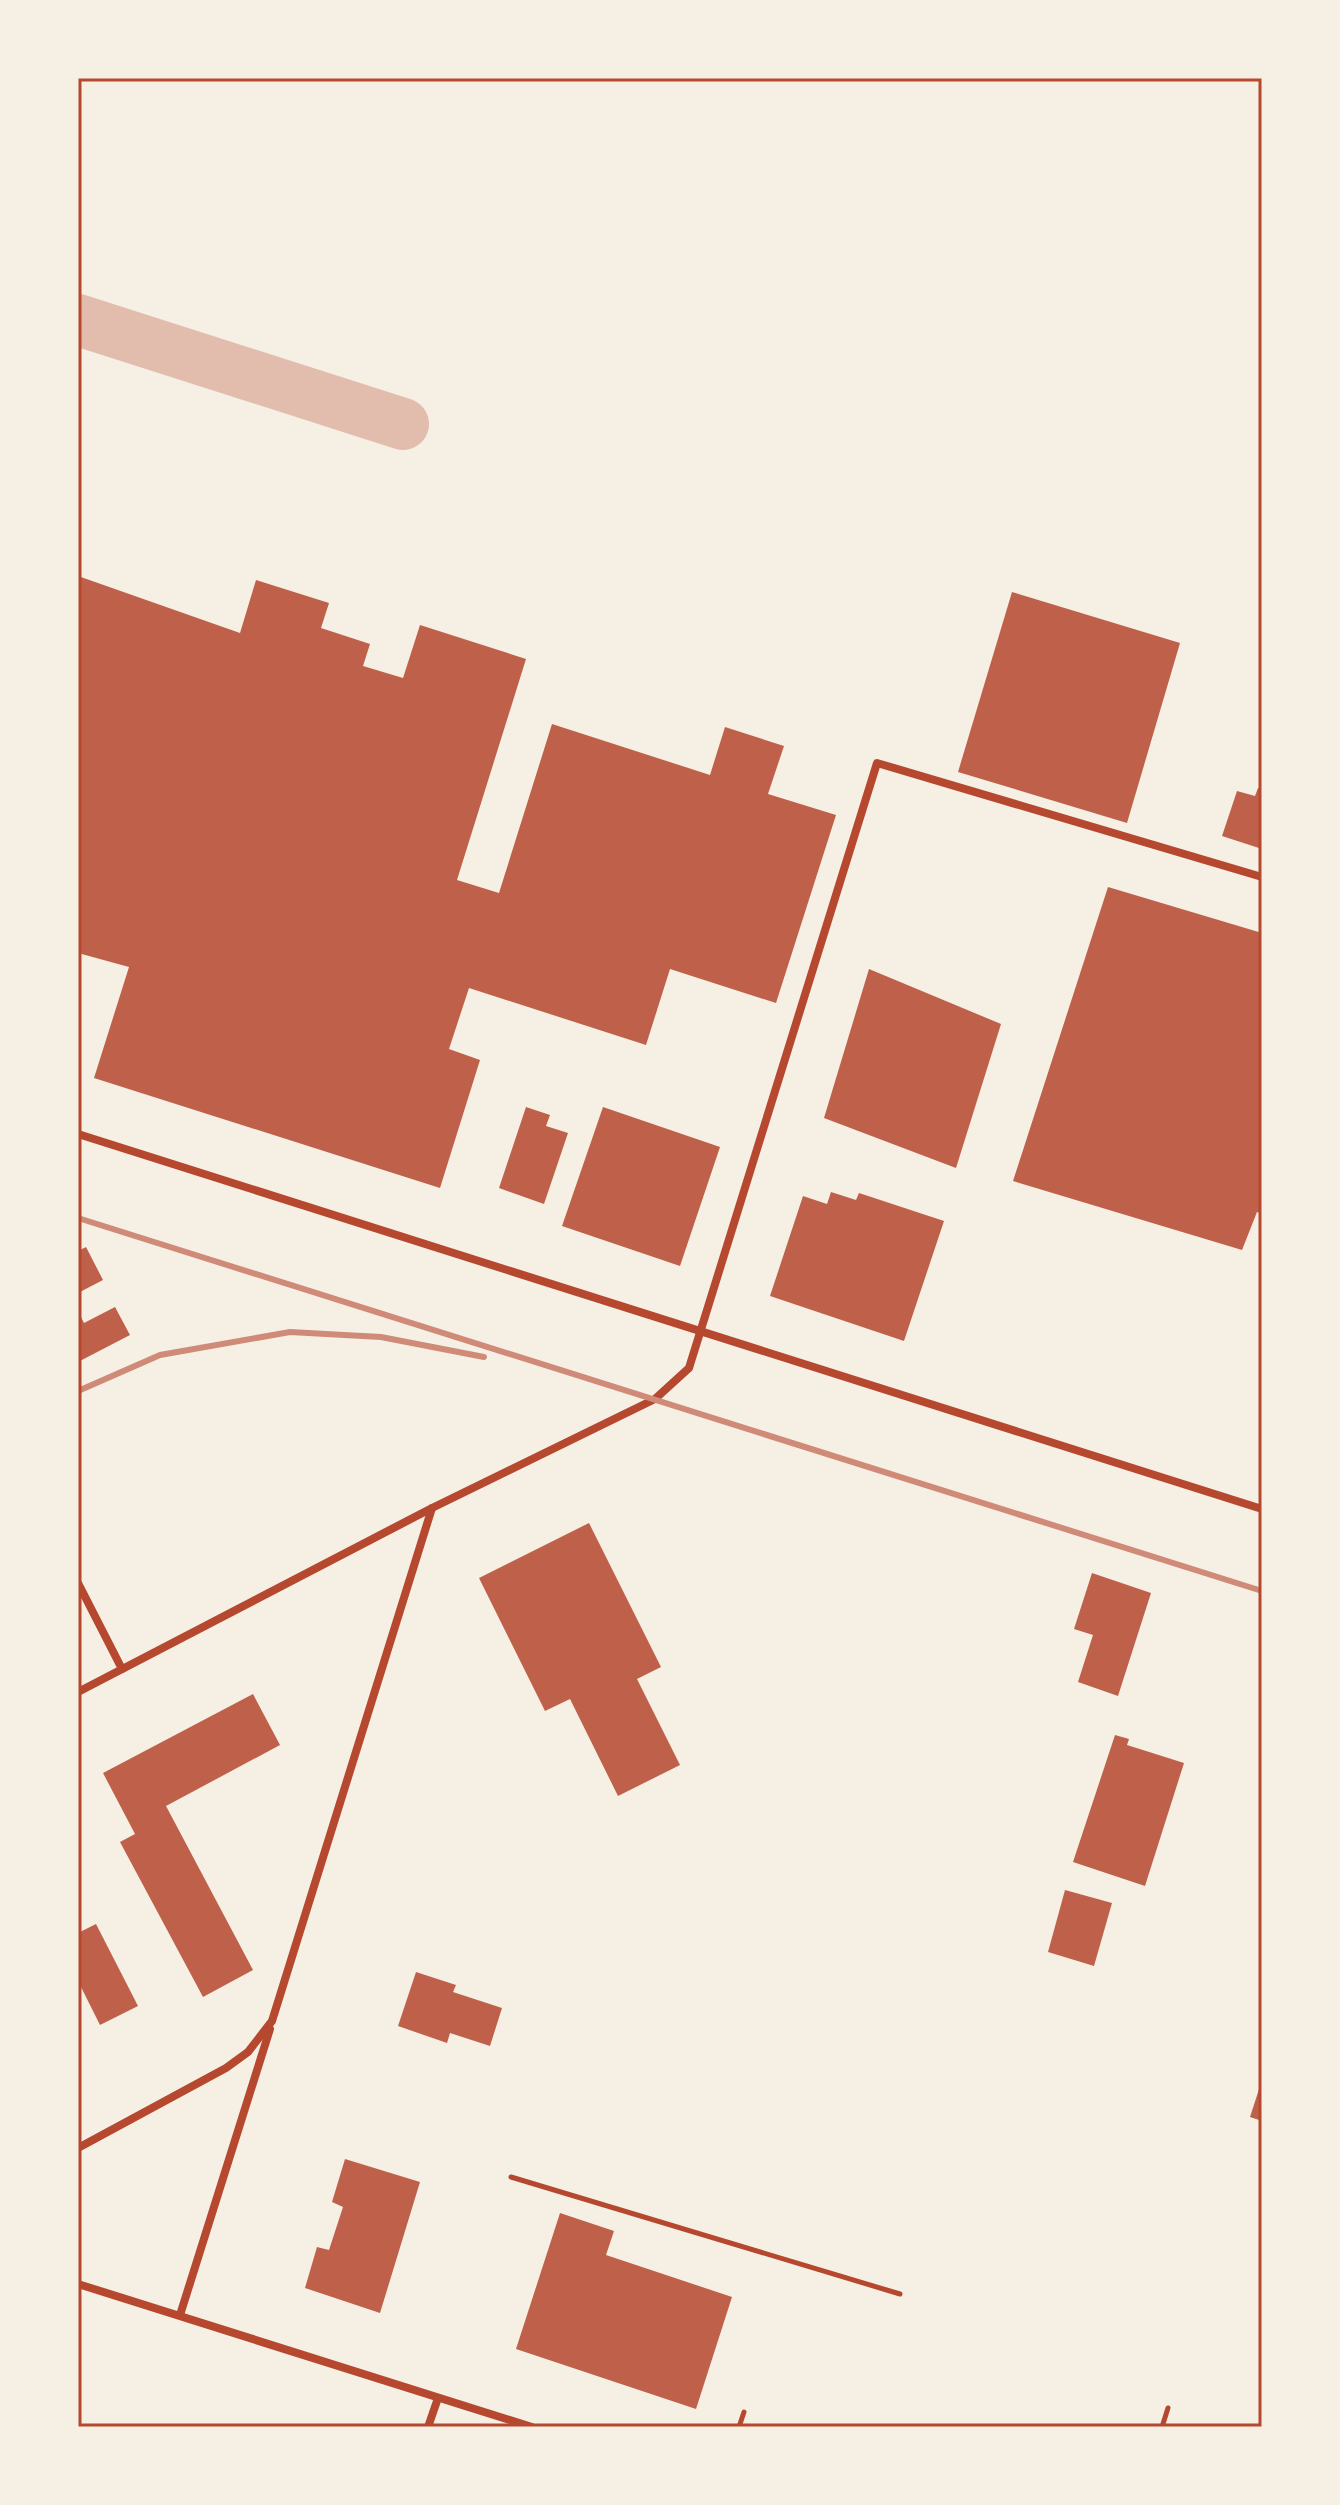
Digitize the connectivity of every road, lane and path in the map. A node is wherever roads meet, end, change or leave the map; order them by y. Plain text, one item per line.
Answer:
1 (1262, 877) edge
2 (78, 1134) edge
3 (701, 1331) junction
4 (432, 1508) junction
5 (1262, 1509) edge
6 (78, 1583) edge
7 (122, 1669) junction
8 (78, 1692) edge
9 (272, 2021) junction
10 (78, 2148) edge
11 (511, 2177) dead end
12 (78, 2284) edge
13 (900, 2294) dead end
14 (180, 2315) junction
15 (438, 2398) junction
16 (1168, 2408) dead end
17 (744, 2412) dead end
18 (428, 2427) edge
19 (532, 2427) edge
20 (739, 2427) edge
21 (1162, 2427) edge

1 - 3 street
2 - 3 street
3 - 4 street
3 - 5 street
4 - 7 street
4 - 9 street
6 - 7 street
7 - 8 street
9 - 10 street
9 - 14 street
11 - 13 lane
12 - 14 street
14 - 15 street
15 - 18 street
15 - 19 street
16 - 21 lane
17 - 20 lane

